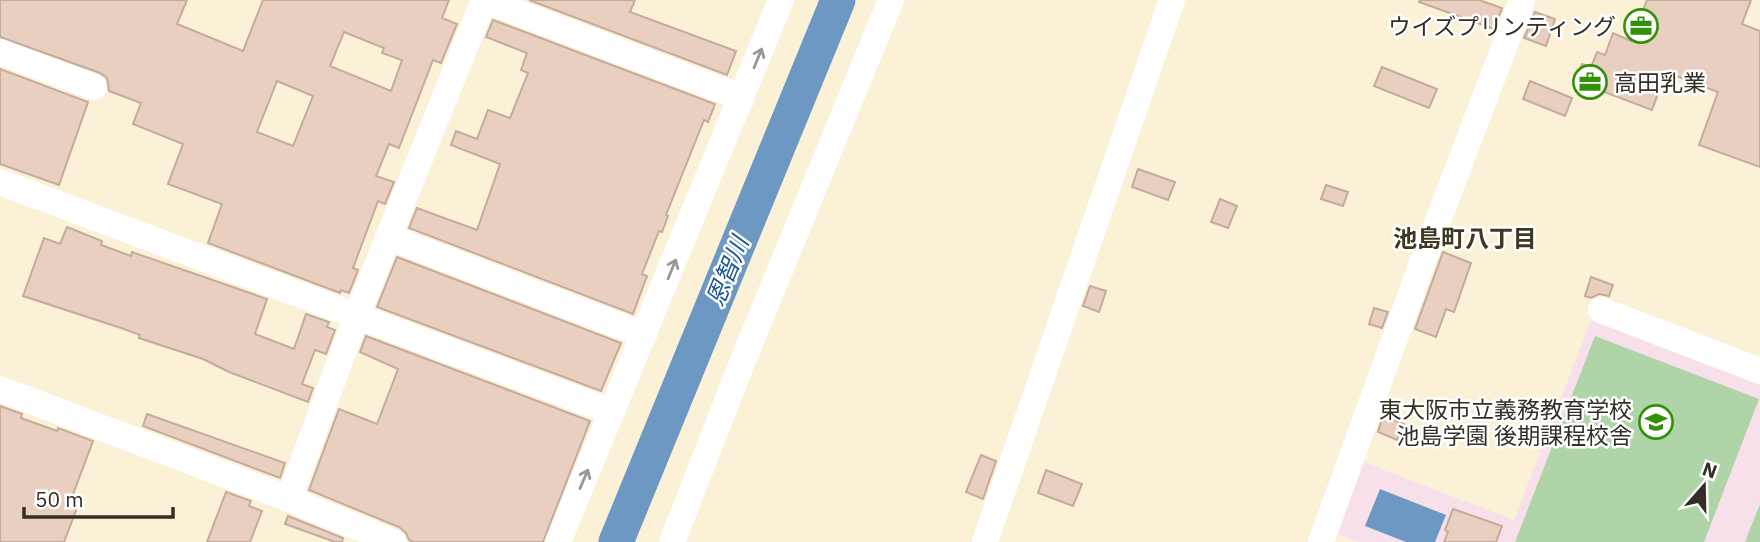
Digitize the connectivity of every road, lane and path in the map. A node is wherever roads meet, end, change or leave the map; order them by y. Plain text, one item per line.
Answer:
1 (484, 0) edge
2 (781, 0) edge
3 (891, 0) edge
4 (1172, 0) edge
5 (1522, 0) edge
6 (0, 52) edge
7 (94, 87) dead end
8 (742, 99) junction
9 (0, 182) edge
10 (388, 237) junction
11 (1601, 310) dead end
12 (357, 315) junction
13 (644, 335) junction
14 (1760, 371) edge
15 (0, 389) edge
16 (612, 412) junction
17 (289, 499) junction
18 (393, 542) edge
19 (558, 542) edge
20 (672, 542) edge
21 (985, 542) edge
22 (1321, 542) edge

1 - 8 street
1 - 10 street
8 -> 2 street
3 - 20 street
4 - 21 street
5 - 22 street
6 - 7 street
13 -> 8 street
9 - 12 street
10 - 12 street
10 - 13 street
11 - 14 street
12 - 16 street
12 - 17 street
13 - 16 street
15 - 17 street
19 -> 16 street
17 - 18 street

